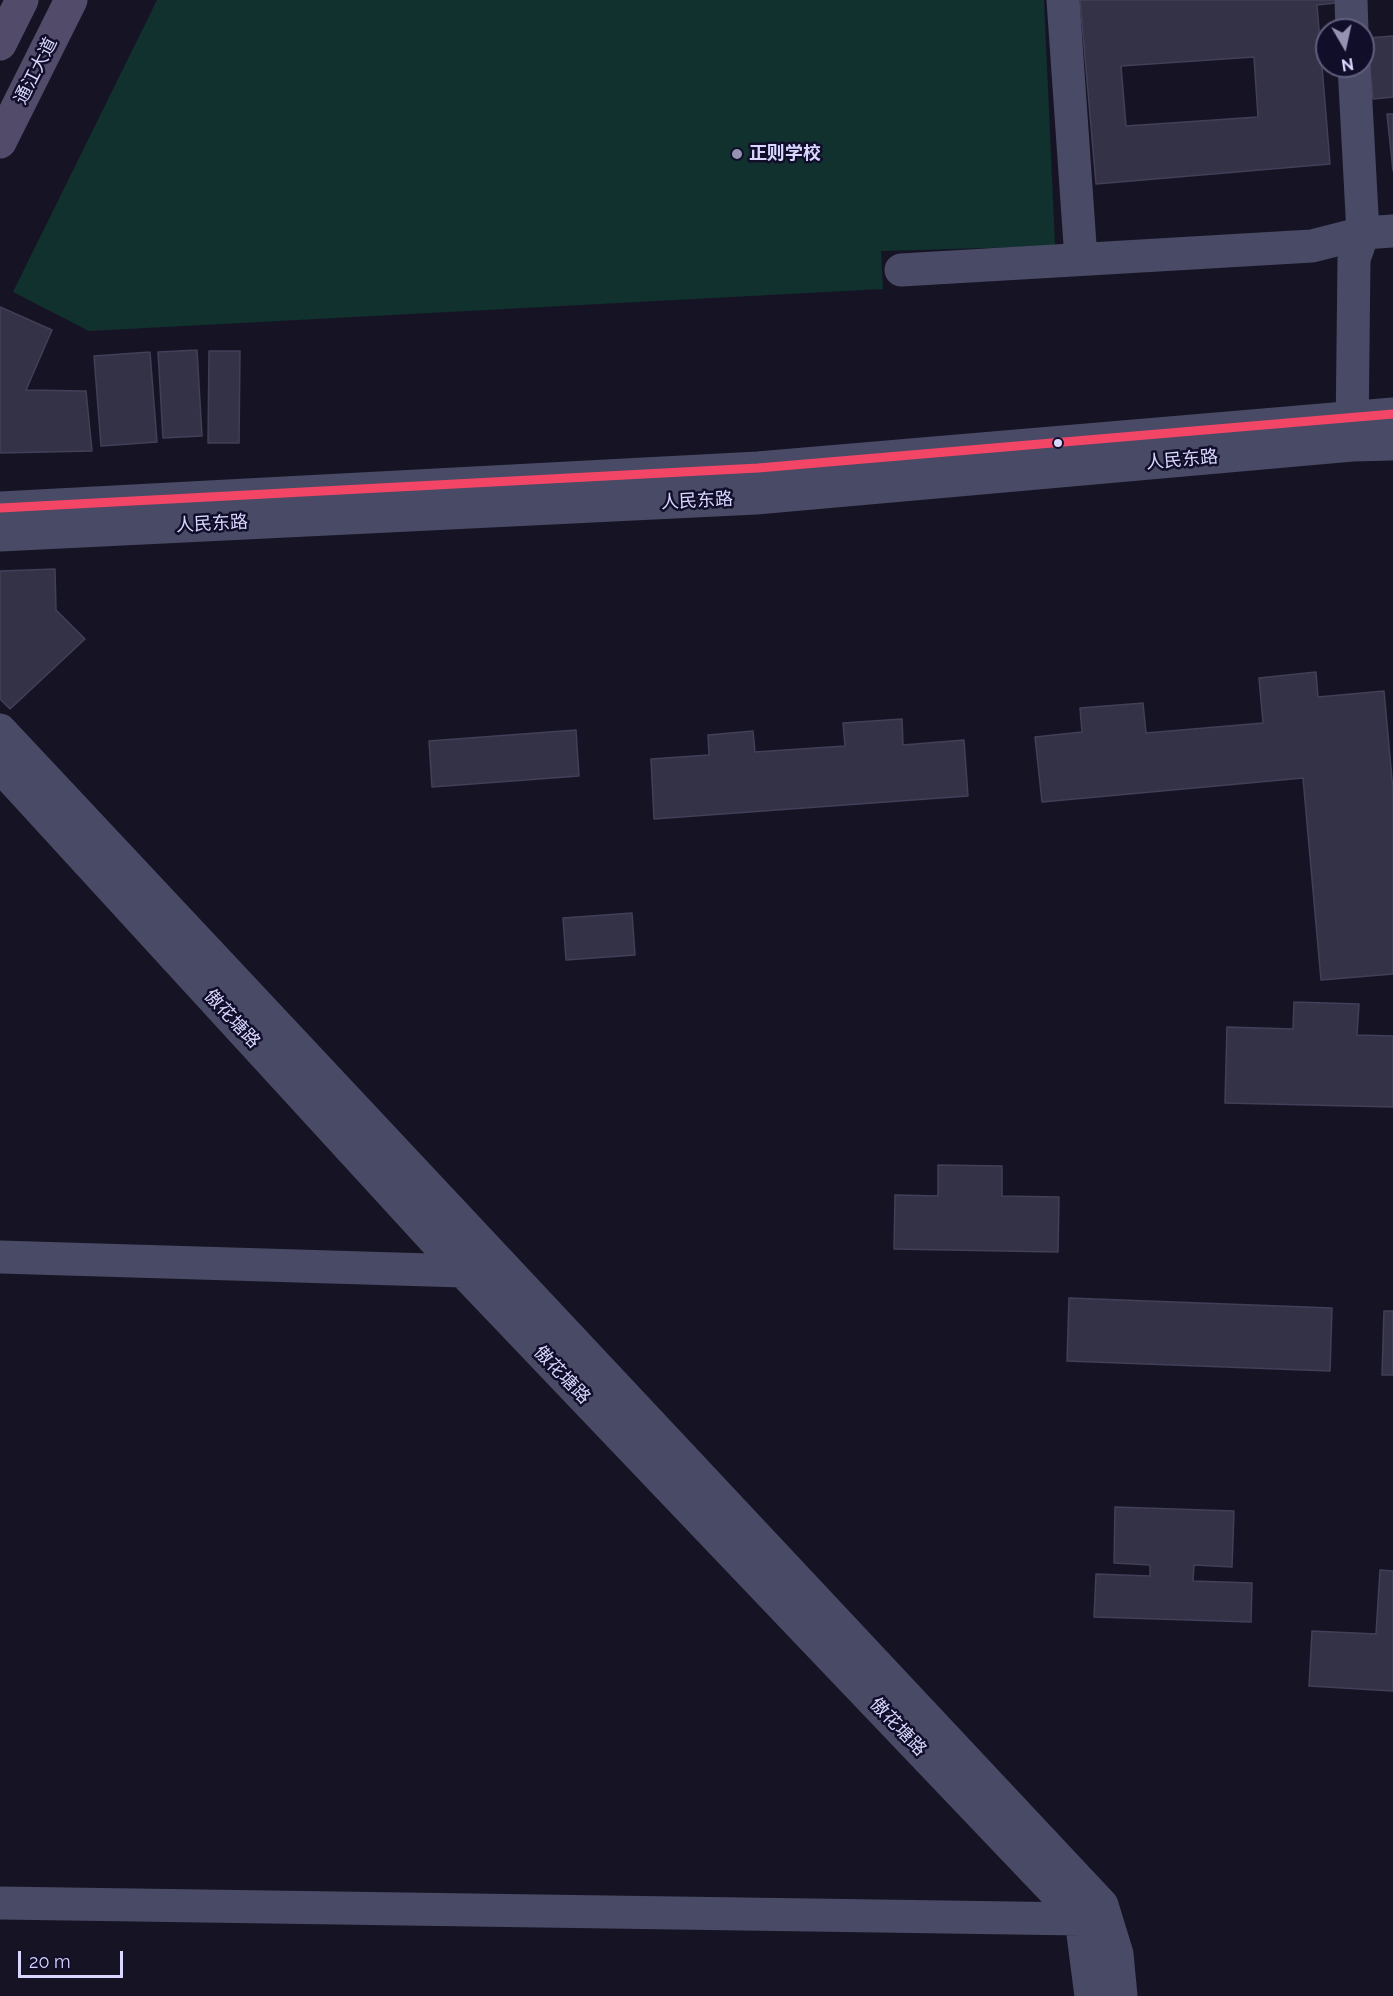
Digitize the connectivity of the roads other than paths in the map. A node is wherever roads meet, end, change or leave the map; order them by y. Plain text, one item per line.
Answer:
1 (22, 0) edge
2 (71, 0) edge
3 (1063, 0) edge
4 (1351, 0) edge
5 (1352, 18) edge
6 (0, 44) edge
7 (1356, 78) edge
8 (0, 142) edge
9 (1378, 232) edge
10 (1081, 259) junction
11 (901, 270) dead end
12 (1393, 414) edge
13 (1352, 431) junction
14 (1393, 444) edge
15 (0, 508) edge
16 (0, 534) edge
17 (0, 730) edge
18 (0, 766) edge
19 (0, 1257) edge
20 (463, 1271) junction
21 (0, 1903) edge
22 (1081, 1919) junction
23 (1091, 1996) edge
24 (1121, 1996) edge

1 - 6 main road
2 - 8 main road, 通江大道
3 - 10 street
4 - 5 street
7 - 9 street
9 - 10 street
9 - 13 street
10 - 11 street
12 - 13 street, 人民东路
13 - 14 street, 人民东路
13 - 15 street, 人民东路
13 - 16 street, 人民东路
17 - 24 street
18 - 20 street, 傲花塘路
19 - 20 street
20 - 22 street, 傲花塘路
21 - 22 street
22 - 23 street

